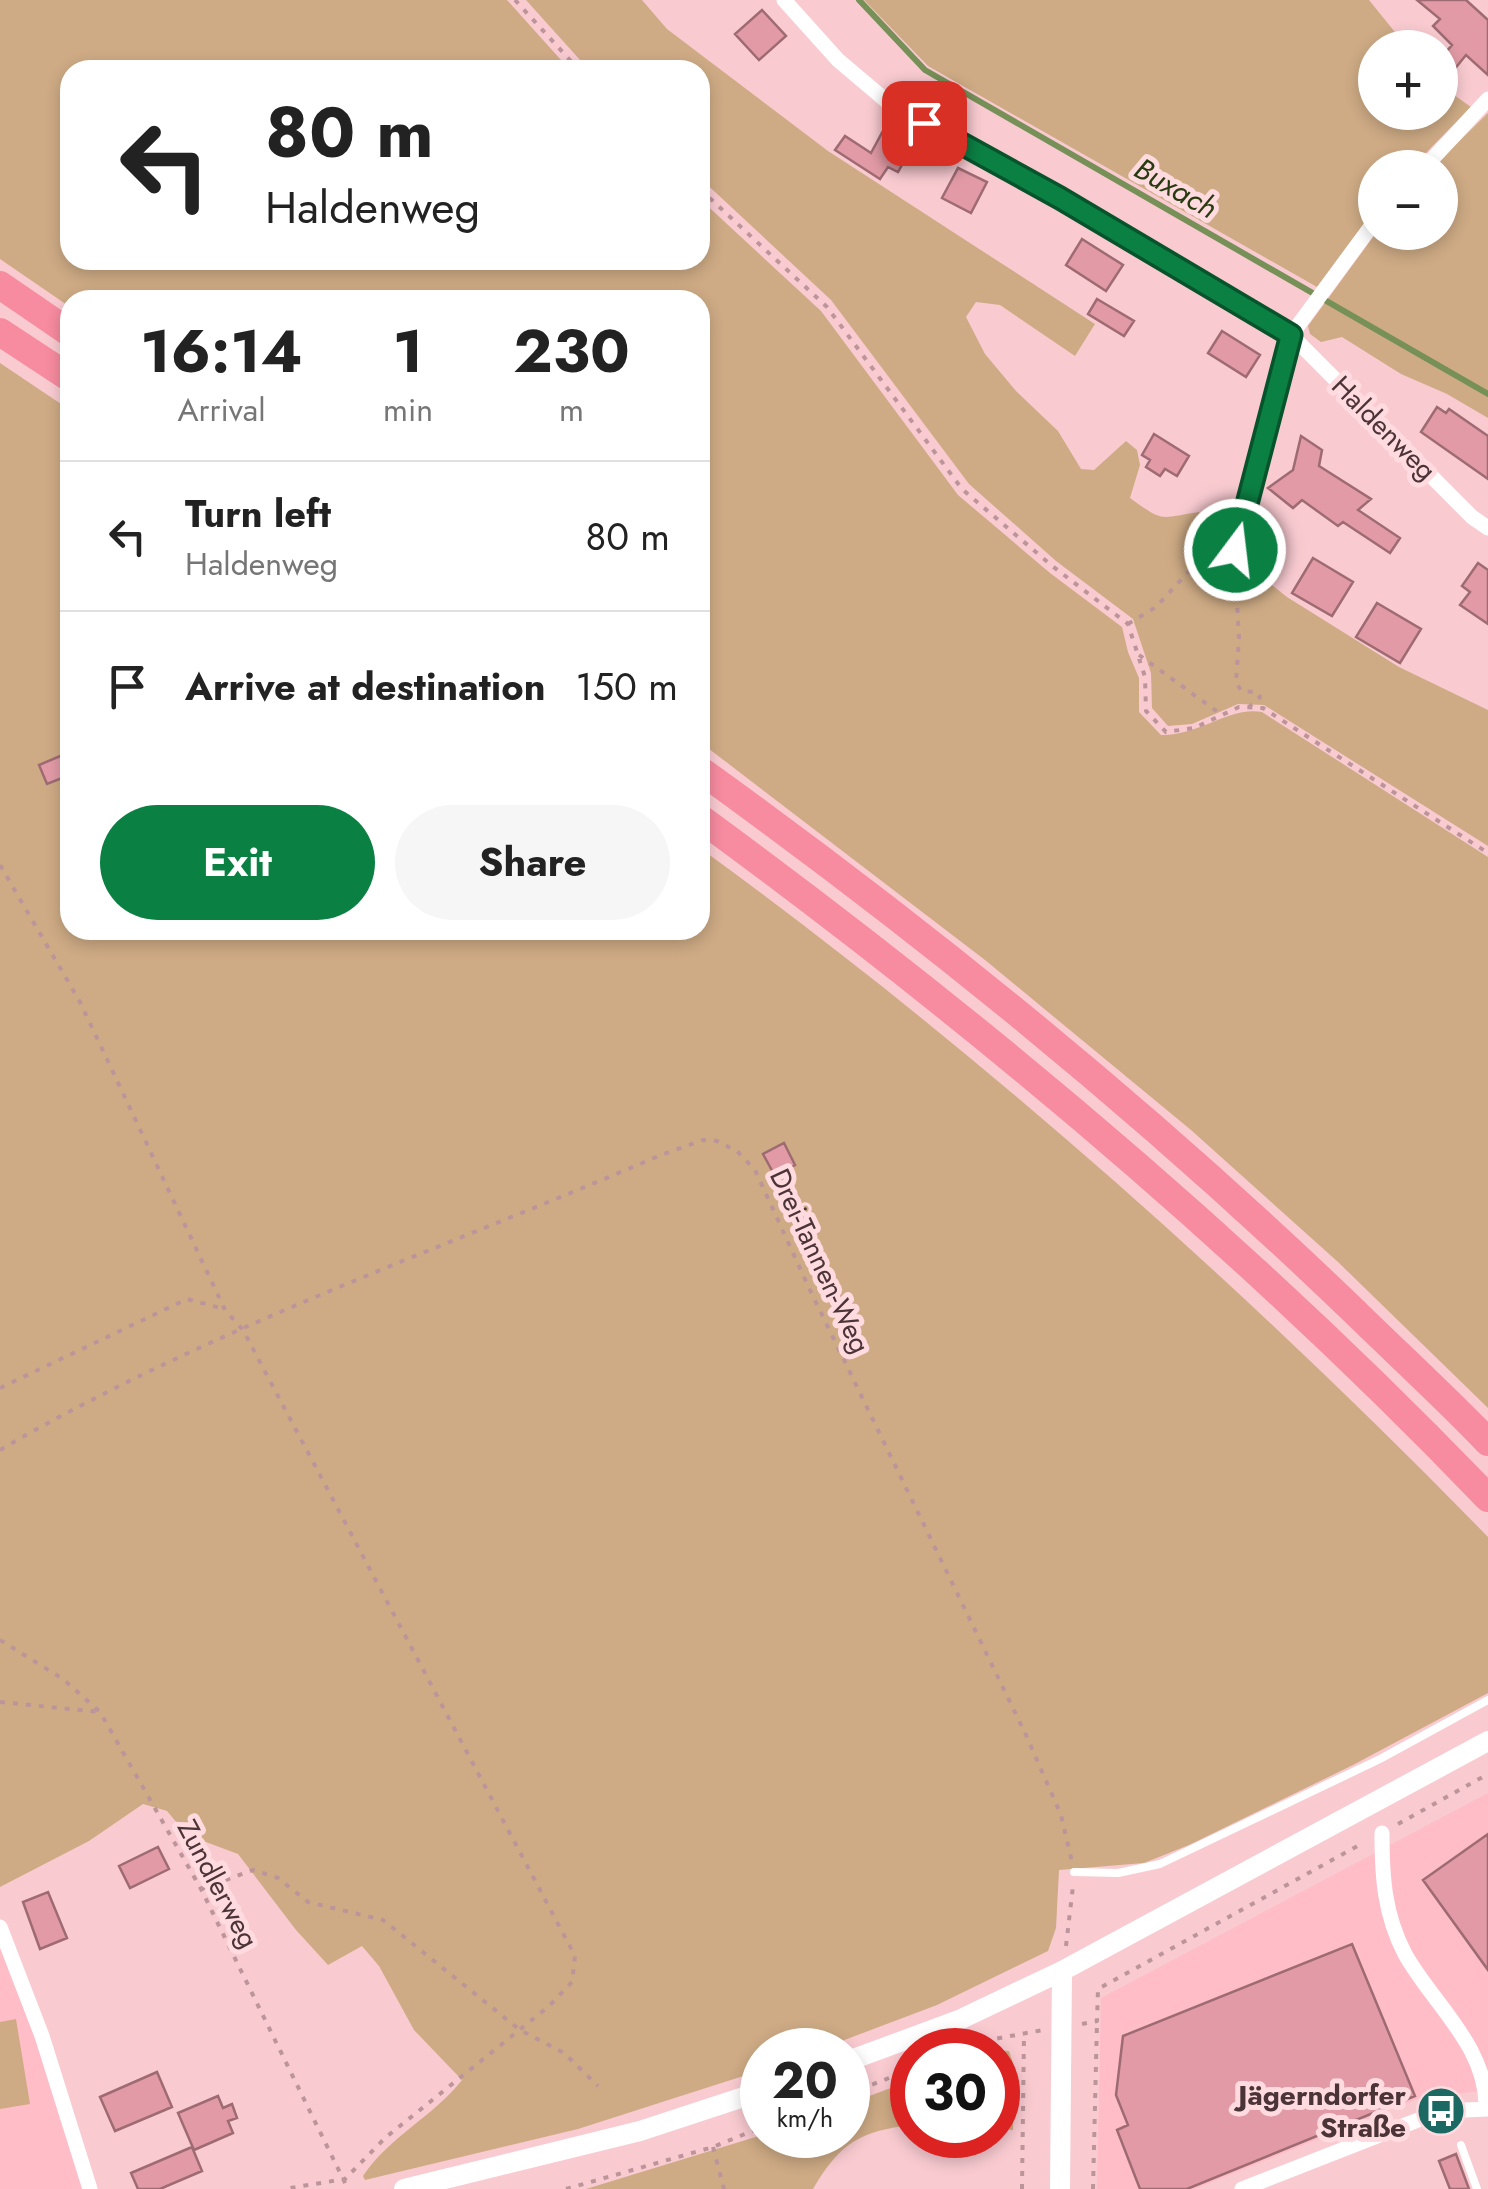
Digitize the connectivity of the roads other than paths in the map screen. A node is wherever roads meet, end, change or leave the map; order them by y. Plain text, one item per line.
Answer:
1 (784, 0) edge
2 (1488, 99) edge
3 (1441, 150) edge
4 (1358, 245) edge
5 (0, 285) edge
6 (60, 326) edge
7 (0, 332) edge
8 (1291, 335) junction
9 (60, 371) edge
10 (1488, 528) edge
11 (1235, 550) road end
12 (710, 777) edge
13 (710, 826) edge
14 (1488, 1442) edge
15 (1488, 1498) edge
16 (1488, 1700) edge
17 (1488, 1741) edge
18 (1382, 1833) road end
19 (1074, 1872) road end
20 (0, 1926) edge
21 (1062, 1971) junction
22 (870, 2053) edge
23 (740, 2098) edge
24 (1487, 2109) edge
25 (1461, 2145) dead end
26 (90, 2189) edge
27 (404, 2189) edge
28 (1060, 2189) edge
29 (1242, 2189) edge
30 (1477, 2189) edge

1 - 8 street, Haldenweg
2 - 3 street
4 - 8 street
5 - 6 highway
7 - 9 highway
8 - 10 street, Haldenweg
8 - 11 street
12 - 14 highway
13 - 15 highway
16 - 19 lane
17 - 21 main road
18 - 24 street
20 - 26 street
21 - 22 main road
21 - 28 main road
23 - 27 main road
24 - 29 street
25 - 30 lane

